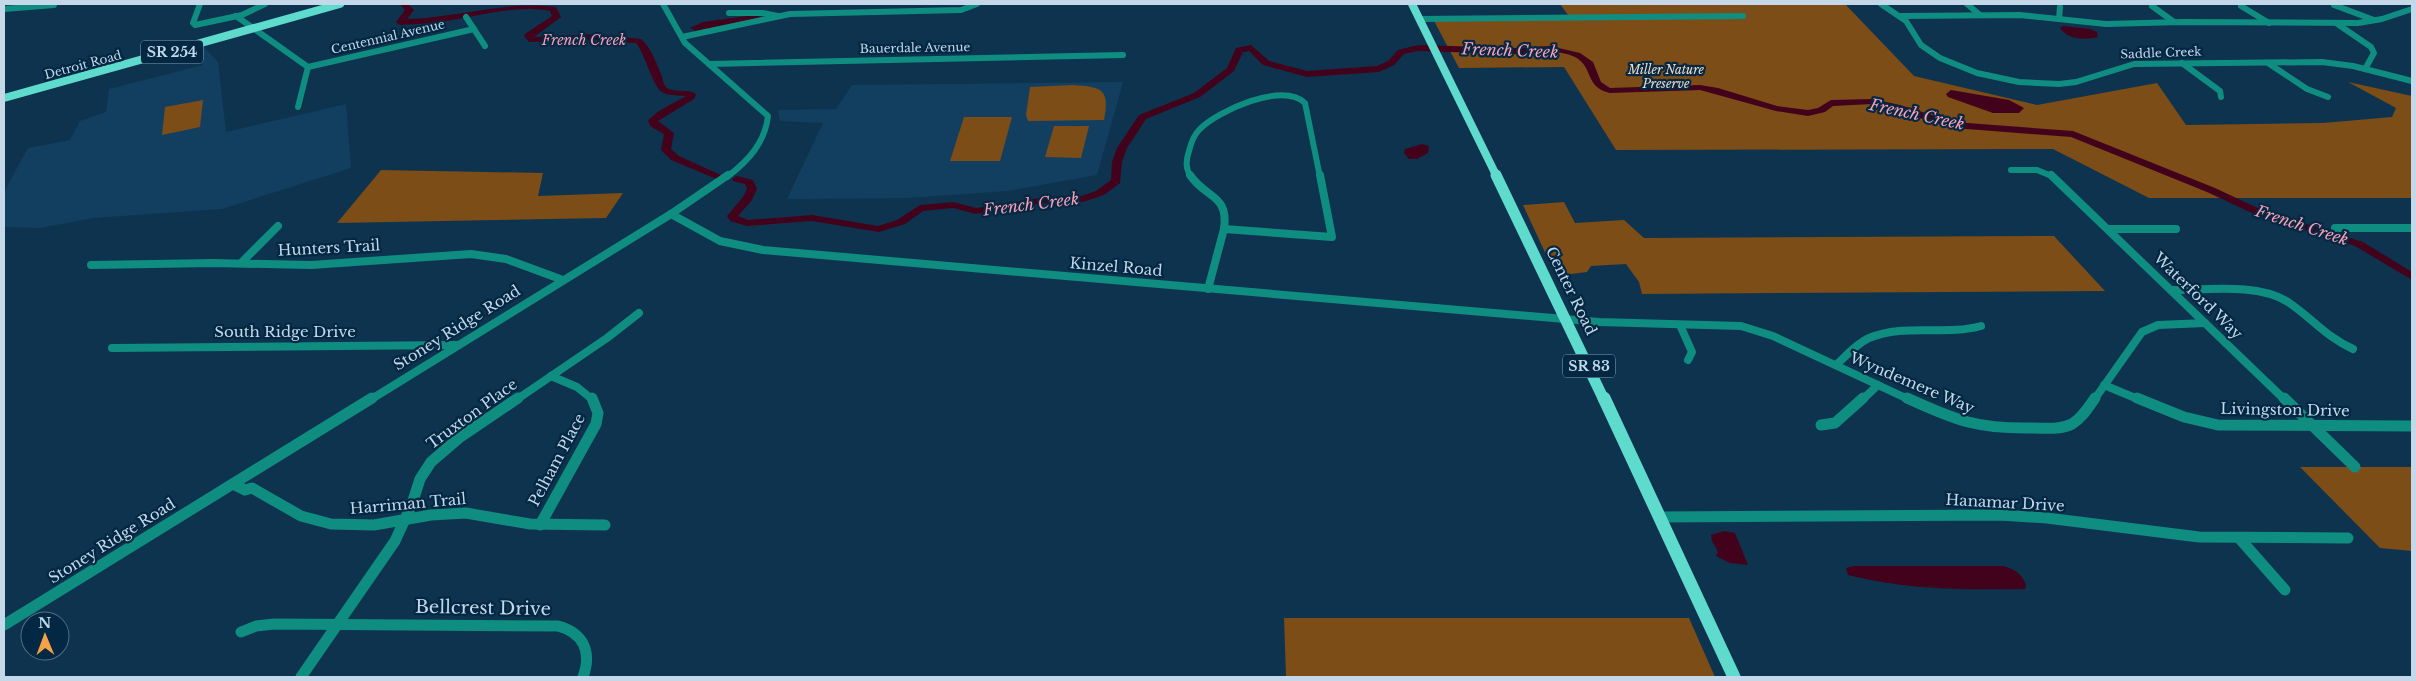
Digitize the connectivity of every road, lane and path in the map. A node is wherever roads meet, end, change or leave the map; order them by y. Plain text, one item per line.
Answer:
1 (54, 4) edge
2 (200, 4) edge
3 (265, 4) edge
4 (340, 4) edge
5 (663, 4) edge
6 (1412, 4) edge
7 (1881, 4) edge
8 (1968, 4) edge
9 (2334, 5) edge
10 (975, 6) edge
11 (2152, 6) dead end
12 (2242, 6) dead end
13 (2060, 7) dead end
14 (13, 8) junction
15 (2412, 8) edge
16 (4, 9) edge
17 (729, 13) dead end
18 (1980, 15) junction
19 (236, 16) junction
20 (780, 16) junction
21 (1743, 16) dead end
22 (1899, 16) junction
23 (4, 17) edge
24 (466, 17) dead end
25 (1419, 19) junction
26 (2059, 19) junction
27 (2376, 21) junction
28 (2174, 22) junction
29 (2269, 23) junction
30 (2335, 23) junction
31 (254, 29) junction
32 (474, 29) junction
33 (682, 37) junction
34 (485, 46) dead end
35 (1123, 55) dead end
36 (2182, 63) junction
37 (2268, 63) junction
38 (709, 64) junction
39 (308, 67) junction
40 (2365, 69) junction
41 (2412, 81) edge
42 (2221, 97) dead end
43 (2328, 97) dead end
44 (4, 98) edge
45 (298, 107) dead end
46 (2011, 170) dead end
47 (671, 214) junction
48 (278, 226) dead end
49 (2335, 228) dead end
50 (2412, 228) edge
51 (1224, 229) junction
52 (2108, 229) junction
53 (2176, 229) dead end
54 (241, 263) junction
55 (91, 264) dead end
56 (563, 280) junction
57 (1208, 288) junction
58 (2172, 290) junction
59 (639, 313) dead end
60 (1567, 320) junction
61 (2205, 323) junction
62 (1680, 325) junction
63 (1981, 326) dead end
64 (458, 345) junction
65 (112, 348) dead end
66 (2353, 349) dead end
67 (1688, 360) dead end
68 (1836, 366) junction
69 (551, 376) junction
70 (1878, 384) junction
71 (2104, 385) junction
72 (1820, 424) dead end
73 (2412, 426) edge
74 (2313, 427) junction
75 (2354, 467) dead end
76 (243, 478) junction
77 (233, 484) junction
78 (252, 488) junction
79 (1660, 517) junction
80 (405, 520) junction
81 (540, 524) junction
82 (605, 525) dead end
83 (2348, 538) dead end
84 (2240, 539) junction
85 (2285, 590) dead end
86 (338, 624) junction
87 (4, 625) edge
88 (241, 632) dead end
89 (301, 677) edge
90 (583, 677) edge
91 (1734, 677) edge

1 - 14 street
2 - 19 street
3 - 19 street
4 - 31 main road, Detroit Road / SR 254
5 - 33 street, Stoney Ridge Road
6 - 25 main road, Center Road / SR 83
7 - 22 street, Saddle Creek
8 - 18 street
9 - 27 street
10 - 20 street
11 - 28 street
12 - 29 street
13 - 26 street
14 - 16 street
14 - 23 street
15 - 27 street
17 - 20 street
18 - 22 street
18 - 26 street
19 - 31 street
20 - 33 street
21 - 25 street
22 - 36 street, Saddle Creek
24 - 32 street
25 - 60 main road, Center Road / SR 83
26 - 28 street
27 - 30 street
28 - 29 street
29 - 30 street
30 - 40 street
31 - 39 street
31 - 44 main road, Detroit Road / SR 254
32 - 34 street
32 - 39 street, Centennial Avenue
33 - 38 street, Stoney Ridge Road
35 - 38 street, Bauerdale Avenue
36 - 37 street, Saddle Creek
36 - 42 street
37 - 40 street, Saddle Creek
37 - 43 street
38 - 47 street, Stoney Ridge Road
39 - 45 street
40 - 41 street, Saddle Creek
46 - 52 street, Waterford Way
47 - 56 street, Stoney Ridge Road
47 - 57 street, Kinzel Road
48 - 54 street
49 - 50 street
51 - 51 street
51 - 57 street
52 - 53 street
52 - 58 street, Waterford Way
54 - 55 street, Hunters Trail
54 - 56 street, Hunters Trail
56 - 64 street, Stoney Ridge Road
57 - 60 street, Kinzel Road
58 - 61 street, Waterford Way
58 - 66 street
59 - 69 street, Truxton Place
60 - 62 street, Wyndemere Way
60 - 79 main road, Center Road / SR 83
61 - 71 street, Wyndemere Way
61 - 74 street, Waterford Way
62 - 67 street
62 - 68 street, Wyndemere Way
63 - 68 street
64 - 65 street, South Ridge Drive
64 - 76 street, Stoney Ridge Road
68 - 70 street, Wyndemere Way
69 - 80 street, Truxton Place
69 - 81 street, Pelham Place
70 - 71 street, Wyndemere Way
70 - 72 street
71 - 74 street, Livingston Drive
73 - 74 street, Livingston Drive
74 - 75 street, Waterford Way
76 - 77 street, Stoney Ridge Road
76 - 78 street, Harriman Trail
77 - 78 street, Harriman Trail
77 - 87 street, Stoney Ridge Road
78 - 80 street, Harriman Trail
79 - 84 street, Hanamar Drive
79 - 91 main road, Center Road / SR 83
80 - 81 street, Harriman Trail
80 - 86 street, Truxton Place
81 - 82 street, Harriman Trail
83 - 84 street, Hanamar Drive
84 - 85 street
86 - 88 street
86 - 89 street, Truxton Place
86 - 90 street, Bellcrest Drive

